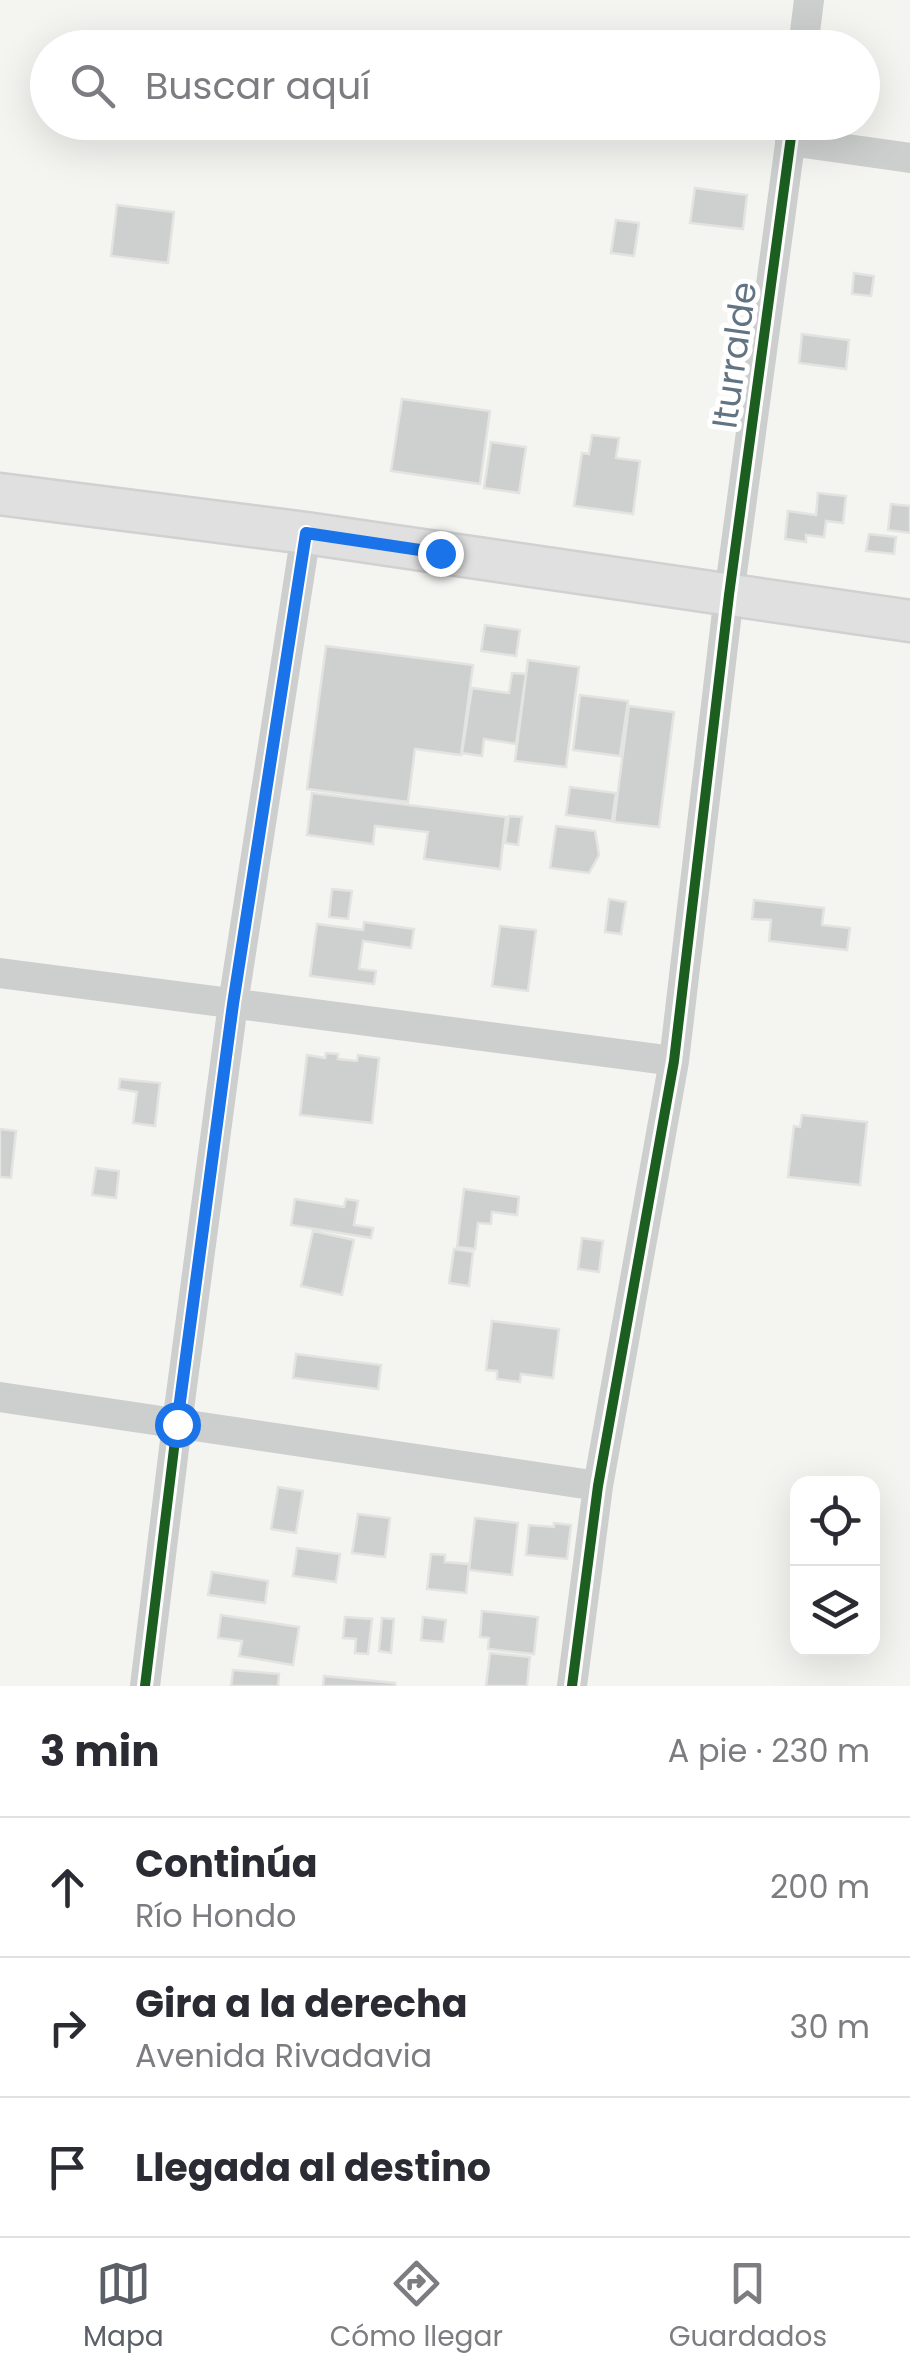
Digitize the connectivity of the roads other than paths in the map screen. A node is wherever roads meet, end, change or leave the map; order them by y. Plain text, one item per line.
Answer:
1 (809, 0) edge
2 (805, 30) edge
3 (791, 140) edge
4 (828, 140) edge
5 (910, 158) edge
6 (0, 494) edge
7 (306, 533) junction
8 (729, 596) junction
9 (910, 621) edge
10 (0, 974) edge
11 (233, 1004) junction
12 (674, 1061) junction
13 (0, 1396) edge
14 (177, 1424) junction
15 (598, 1486) junction
16 (145, 1686) edge
17 (572, 1686) edge

1 - 2 street
3 - 8 street, Iturralde
4 - 5 street
6 - 7 main road
7 - 8 main road
7 - 11 street
8 - 9 main road
8 - 12 street, Iturralde
10 - 11 street
11 - 12 street
11 - 14 street
12 - 15 street, Iturralde
13 - 14 street
14 - 15 street
14 - 16 street
15 - 17 street, Iturralde

